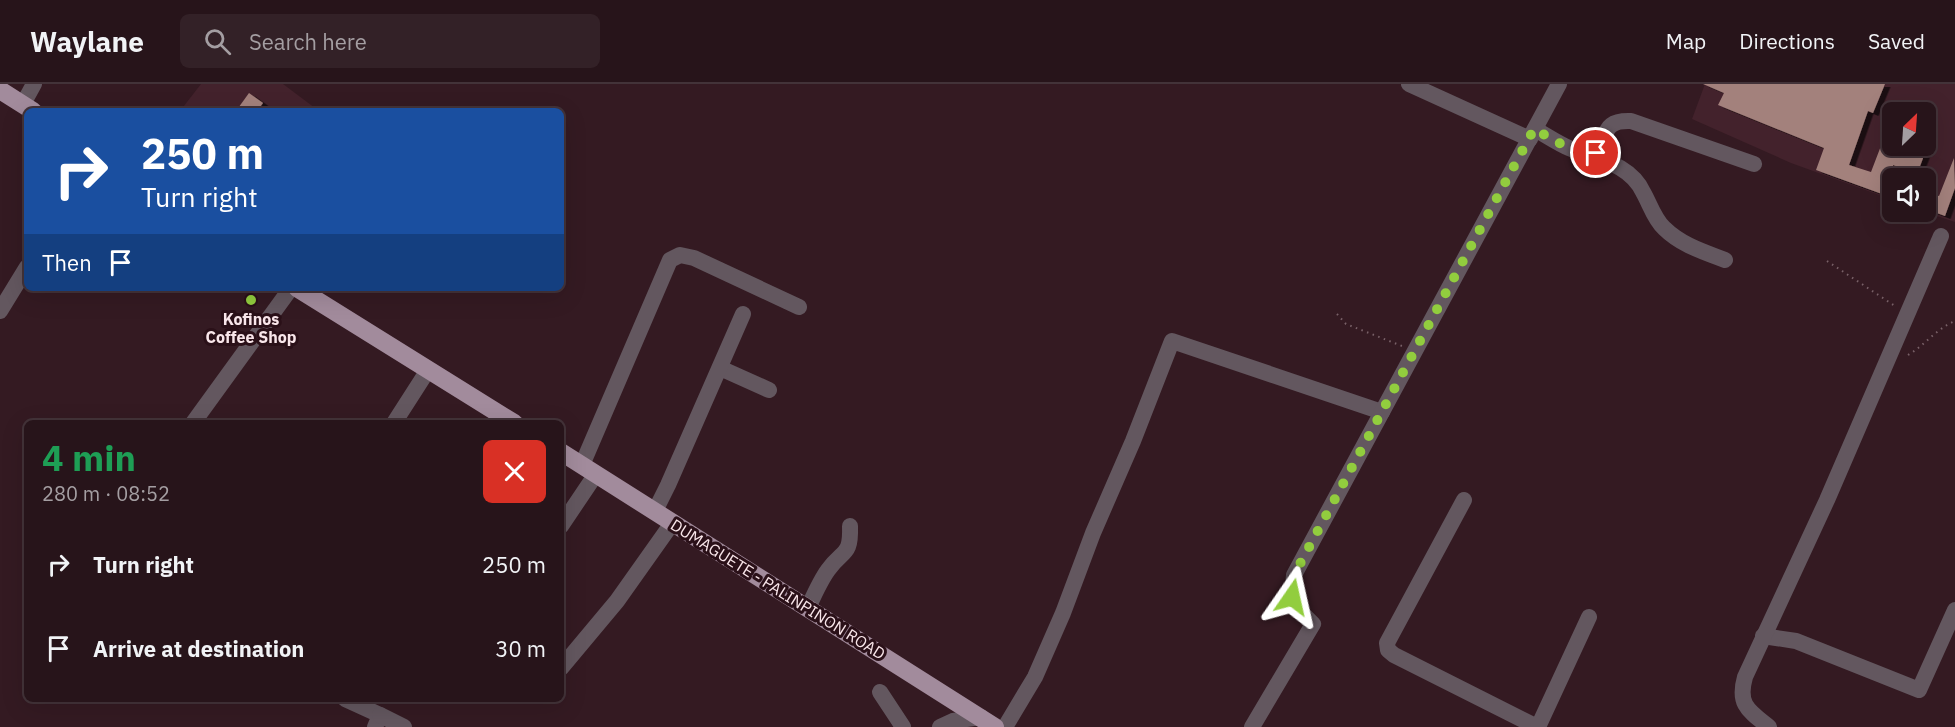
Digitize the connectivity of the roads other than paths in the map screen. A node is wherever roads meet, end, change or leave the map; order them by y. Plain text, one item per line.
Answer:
1 (34, 84) edge
2 (1409, 84) edge
3 (1559, 84) edge
4 (2, 94) edge
5 (28, 107) edge
6 (1532, 134) junction
7 (1588, 154) junction
8 (1754, 165) dead end
9 (1941, 236) dead end
10 (1725, 260) dead end
11 (24, 272) edge
12 (289, 291) edge
13 (302, 291) edge
14 (799, 307) dead end
15 (0, 311) edge
16 (743, 314) dead end
17 (720, 368) junction
18 (428, 369) junction
19 (769, 390) dead end
20 (1382, 412) junction
21 (195, 420) edge
22 (396, 420) edge
23 (509, 420) edge
24 (564, 454) edge
25 (589, 470) junction
26 (1464, 500) dead end
27 (655, 511) junction
28 (564, 520) edge
29 (673, 522) junction
30 (850, 526) dead end
31 (808, 608) junction
32 (1955, 610) edge
33 (1589, 617) dead end
34 (1763, 636) junction
35 (564, 665) edge
36 (880, 692) dead end
37 (349, 702) edge
38 (377, 721) edge
39 (988, 722) edge
40 (404, 727) edge
41 (903, 727) edge
42 (940, 727) edge
43 (1005, 727) edge
44 (1252, 727) edge
45 (1537, 727) edge
46 (1769, 727) edge

1 - 5 street
2 - 6 street
3 - 6 street
4 - 5 main road
6 - 7 street
6 - 20 street
7 - 8 street
7 - 10 street
9 - 34 street
11 - 15 street
12 - 21 street
13 - 18 main road
14 - 25 street
16 - 17 street
17 - 19 street
17 - 27 street
18 - 22 street
18 - 23 main road
20 - 43 street
20 - 44 street
24 - 25 main road, DUMAGUETE - PALINPINON ROAD
25 - 27 main road, DUMAGUETE - PALINPINON ROAD
25 - 28 street
26 - 45 street
27 - 29 main road, DUMAGUETE - PALINPINON ROAD
29 - 31 main road, DUMAGUETE - PALINPINON ROAD
29 - 35 street
30 - 31 street
31 - 39 main road, DUMAGUETE - PALINPINON ROAD
32 - 34 street
33 - 45 street
34 - 46 street
36 - 41 street
37 - 38 street
38 - 40 street
39 - 42 street

